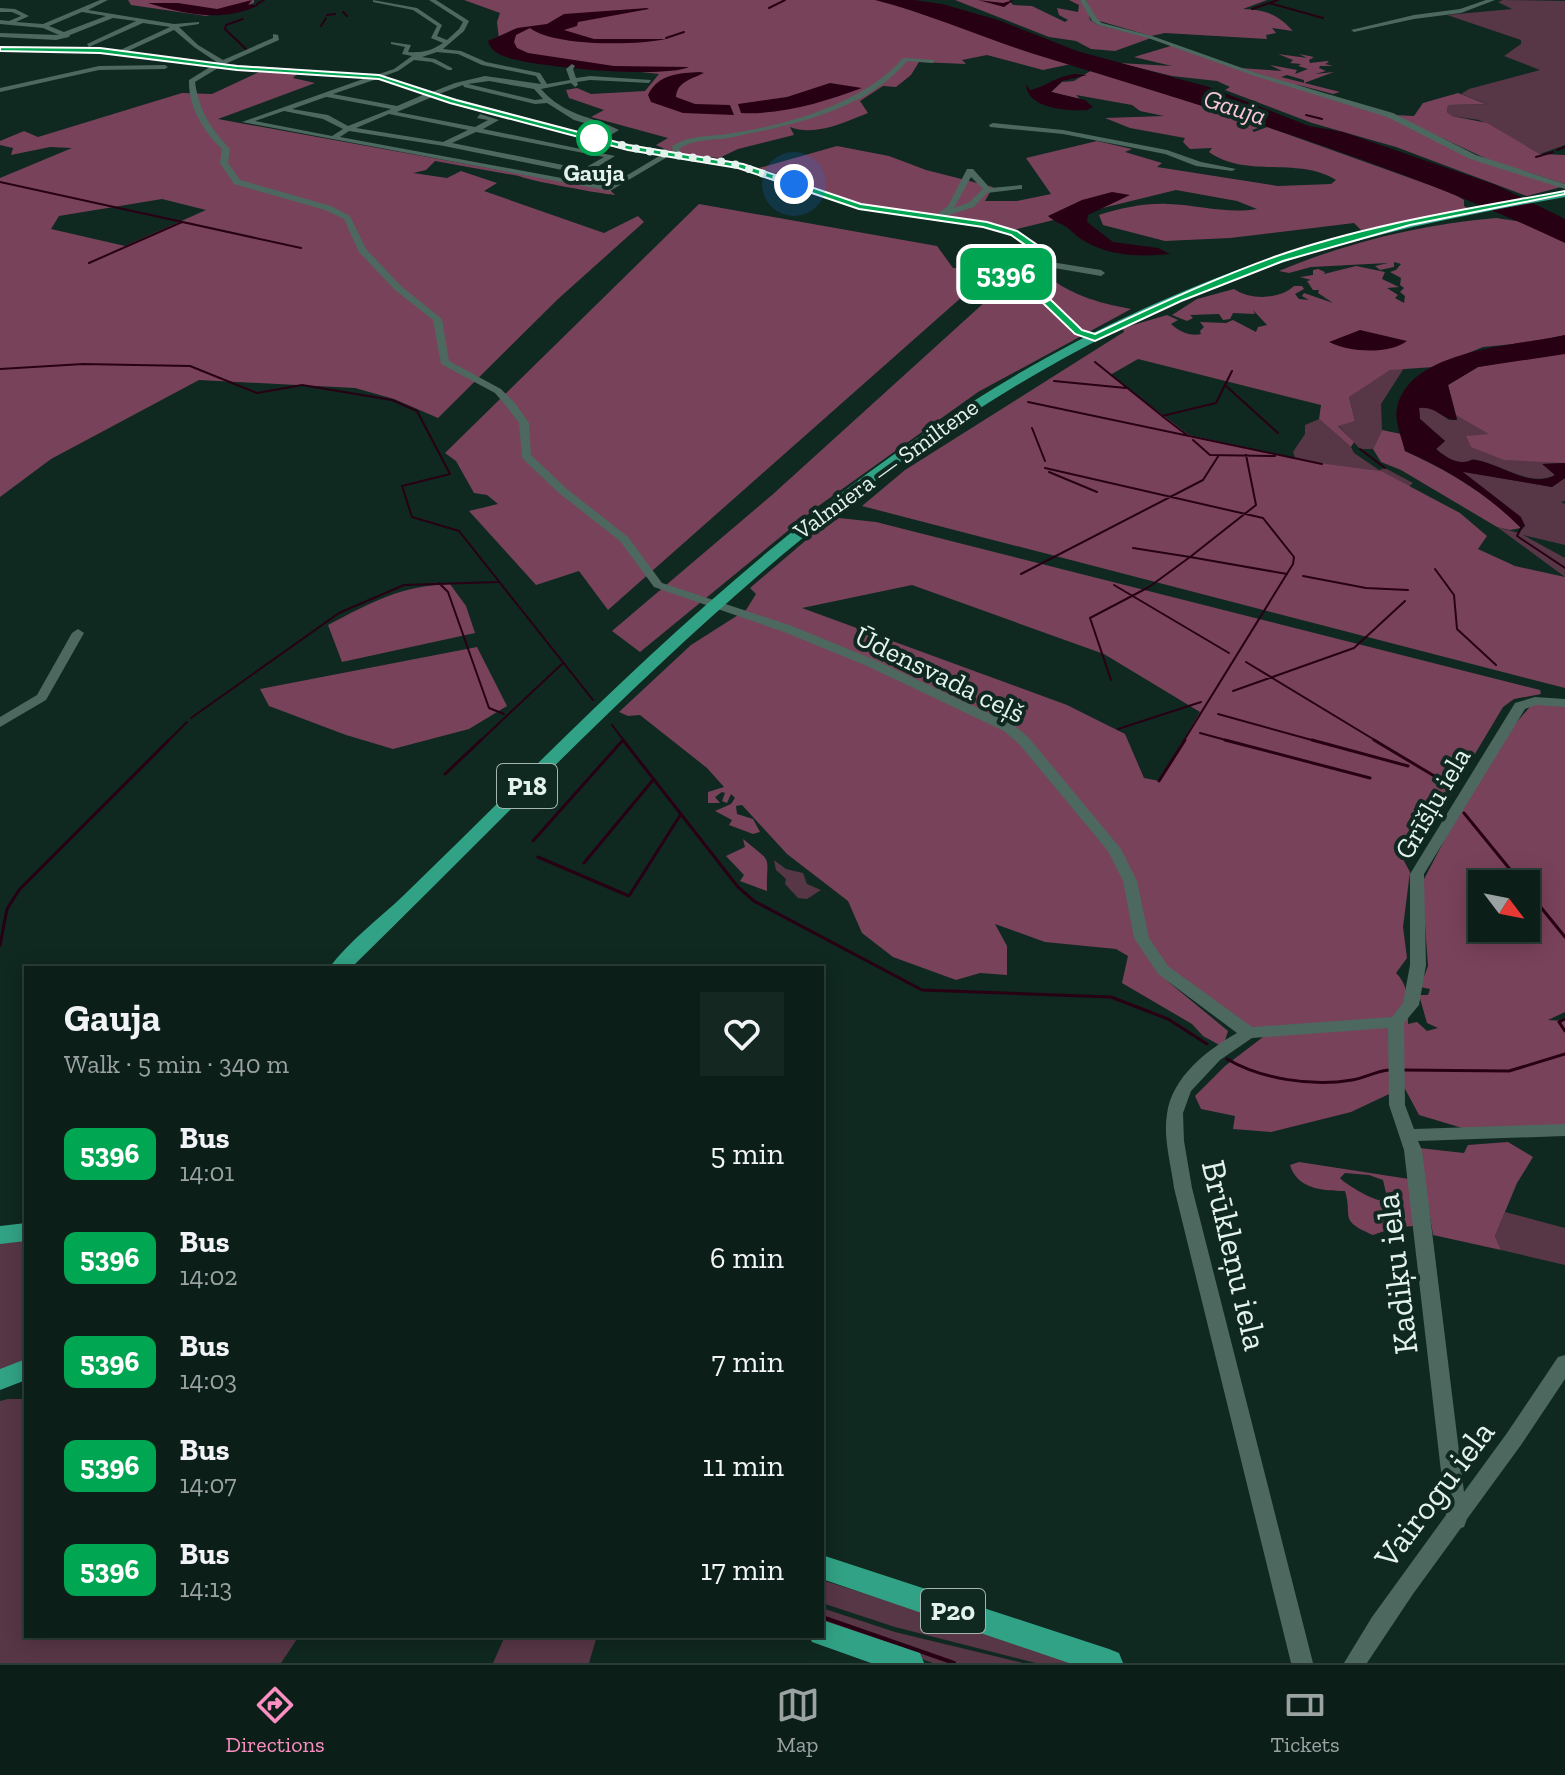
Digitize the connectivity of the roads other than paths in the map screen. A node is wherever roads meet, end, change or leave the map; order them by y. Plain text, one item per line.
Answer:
1 (105, 0) edge
2 (377, 0) edge
3 (432, 0) edge
4 (1083, 0) edge
5 (1492, 0) edge
6 (2, 11) edge
7 (85, 11) junction
8 (112, 16) junction
9 (142, 21) junction
10 (2, 23) edge
11 (197, 23) dead end
12 (44, 26) junction
13 (175, 26) junction
14 (1354, 30) dead end
15 (0, 35) edge
16 (275, 35) dead end
17 (67, 36) junction
18 (448, 42) junction
19 (393, 43) dead end
20 (89, 45) junction
21 (0, 49) edge
22 (437, 50) junction
23 (100, 51) junction
24 (118, 53) junction
25 (416, 57) junction
26 (97, 61) dead end
27 (933, 61) dead end
28 (219, 65) junction
29 (572, 66) dead end
30 (450, 69) dead end
31 (376, 77) junction
32 (649, 81) dead end
33 (574, 83) junction
34 (457, 84) junction
35 (540, 86) junction
36 (0, 90) edge
37 (442, 90) junction
38 (323, 94) junction
39 (431, 94) junction
40 (548, 101) junction
41 (472, 105) junction
42 (398, 108) junction
43 (282, 109) junction
44 (388, 112) junction
45 (508, 114) junction
46 (993, 125) dead end
47 (348, 129) junction
48 (562, 129) junction
49 (476, 130) junction
50 (333, 138) junction
51 (598, 139) junction
52 (535, 141) junction
53 (445, 144) junction
54 (422, 154) junction
55 (666, 155) junction
56 (507, 156) junction
57 (678, 156) junction
58 (487, 166) junction
59 (1232, 169) dead end
60 (585, 172) junction
61 (569, 181) junction
62 (1019, 187) dead end
63 (1565, 187) edge
64 (986, 191) junction
65 (1565, 194) edge
66 (938, 217) junction
67 (1046, 255) junction
68 (1051, 265) junction
69 (1027, 267) junction
70 (1101, 273) dead end
71 (1095, 338) junction
72 (715, 604) junction
73 (78, 633) dead end
74 (1565, 703) edge
75 (0, 723) edge
76 (341, 966) edge
77 (1396, 1022) junction
78 (1249, 1033) junction
79 (1565, 1130) edge
80 (1410, 1135) junction
81 (1565, 1363) edge
82 (1457, 1520) junction
83 (824, 1568) edge
84 (824, 1634) edge
85 (910, 1663) edge
86 (1109, 1663) edge
87 (1302, 1663) edge
88 (1355, 1663) edge

1 - 7 street
2 - 18 street
3 - 18 street
4 - 63 street
5 - 14 street
6 - 10 street
7 - 8 street
7 - 12 street
8 - 9 street
8 - 17 street
9 - 13 street
9 - 20 street
10 - 12 street
11 - 13 street
12 - 17 street
13 - 24 street
13 - 28 street
15 - 17 street
16 - 28 street
17 - 20 street
18 - 22 street
19 - 25 street
20 - 23 street
21 - 23 street
22 - 25 street
22 - 35 street
23 - 24 street
24 - 26 street
24 - 28 street
25 - 30 street
25 - 31 street
27 - 57 street
28 - 31 street
28 - 36 street
28 - 72 street, Ūdensvada ceļš
29 - 33 street
31 - 38 street
31 - 39 street
32 - 33 street
33 - 35 street
34 - 35 street
34 - 37 street
34 - 40 street
35 - 40 street
37 - 39 street
37 - 45 street
38 - 42 street
38 - 43 street
39 - 41 street
39 - 42 street
40 - 51 street
41 - 45 street
41 - 49 street
42 - 44 street
43 - 47 street
43 - 50 street
44 - 47 street
44 - 49 street
45 - 48 street
45 - 49 street
46 - 59 street
47 - 50 street
47 - 53 street
48 - 51 street
48 - 52 street
49 - 52 street
49 - 53 street
50 - 54 street
51 - 55 street
52 - 56 street
52 - 60 street
53 - 54 street
53 - 56 street
54 - 58 street
55 - 57 street
55 - 61 street
56 - 58 street
56 - 60 street
57 - 66 street
58 - 61 street
60 - 61 street
62 - 64 street
64 - 66 street
64 - 66 street
65 - 71 main road, Valmiera — Smiltene / P18
66 - 67 street
67 - 68 street
67 - 69 street
68 - 69 street
68 - 70 street
69 - 71 street
71 - 72 main road, Valmiera — Smiltene / P18
72 - 76 main road, Valmiera — Smiltene / P18
72 - 78 street, Ūdensvada ceļš
73 - 75 street
74 - 77 street, Grīšļu iela
77 - 78 street
77 - 80 street, Kadiķu iela
78 - 87 street, Brūkleņu iela
79 - 80 street
80 - 82 street, Kadiķu iela
81 - 82 street, Vairogu iela
82 - 88 street, Vairogu iela
83 - 86 main road, P20
84 - 85 main road, P20

